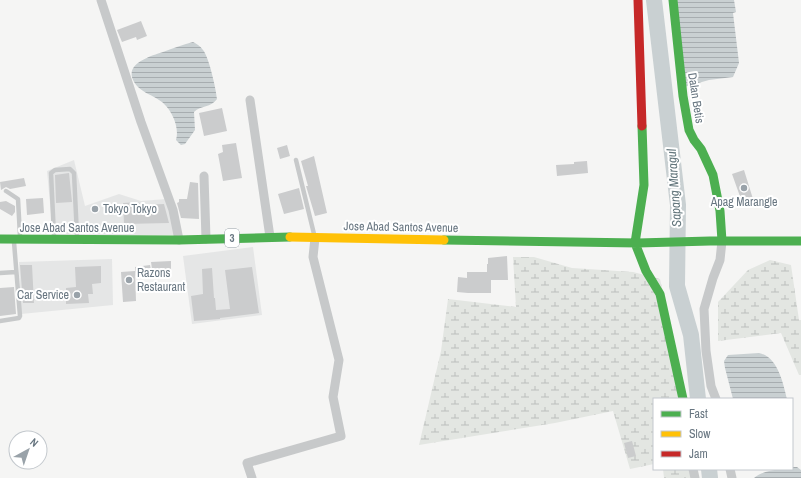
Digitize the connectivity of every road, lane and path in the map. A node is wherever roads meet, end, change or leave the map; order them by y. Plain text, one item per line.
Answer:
1 (101, 0) edge
2 (638, 0) edge
3 (673, 0) edge
4 (250, 100) dead end
5 (296, 160) dead end
6 (204, 176) dead end
7 (6, 191) dead end
8 (270, 238) junction
9 (315, 238) junction
10 (0, 239) edge
11 (17, 239) junction
12 (206, 239) junction
13 (55, 240) junction
14 (78, 240) junction
15 (179, 240) junction
16 (722, 241) junction
17 (801, 241) edge
18 (637, 243) junction
19 (16, 272) junction
20 (0, 273) edge
21 (0, 320) edge
22 (683, 398) edge
23 (716, 398) edge
24 (252, 478) edge

1 - 15 street
2 - 18 main road
3 - 16 main road, Dalan Betis
4 - 8 street
5 - 9 lane
6 - 12 street
7 - 11 lane
8 - 9 main road, Jose Abad Santos Avenue / 3
8 - 12 main road, Jose Abad Santos Avenue / 3
9 - 18 main road, Jose Abad Santos Avenue / 3
9 - 24 street
10 - 11 main road, Jose Abad Santos Avenue / 3
11 - 13 main road, Jose Abad Santos Avenue / 3
11 - 19 lane
12 - 15 main road, Jose Abad Santos Avenue / 3
13 - 14 main road, Jose Abad Santos Avenue / 3
13 - 14 lane
14 - 15 main road, Jose Abad Santos Avenue / 3
16 - 17 main road, Jose Abad Santos Avenue / 3
16 - 18 main road, Jose Abad Santos Avenue / 3
16 - 23 street
18 - 22 main road
19 - 20 lane
19 - 21 lane

